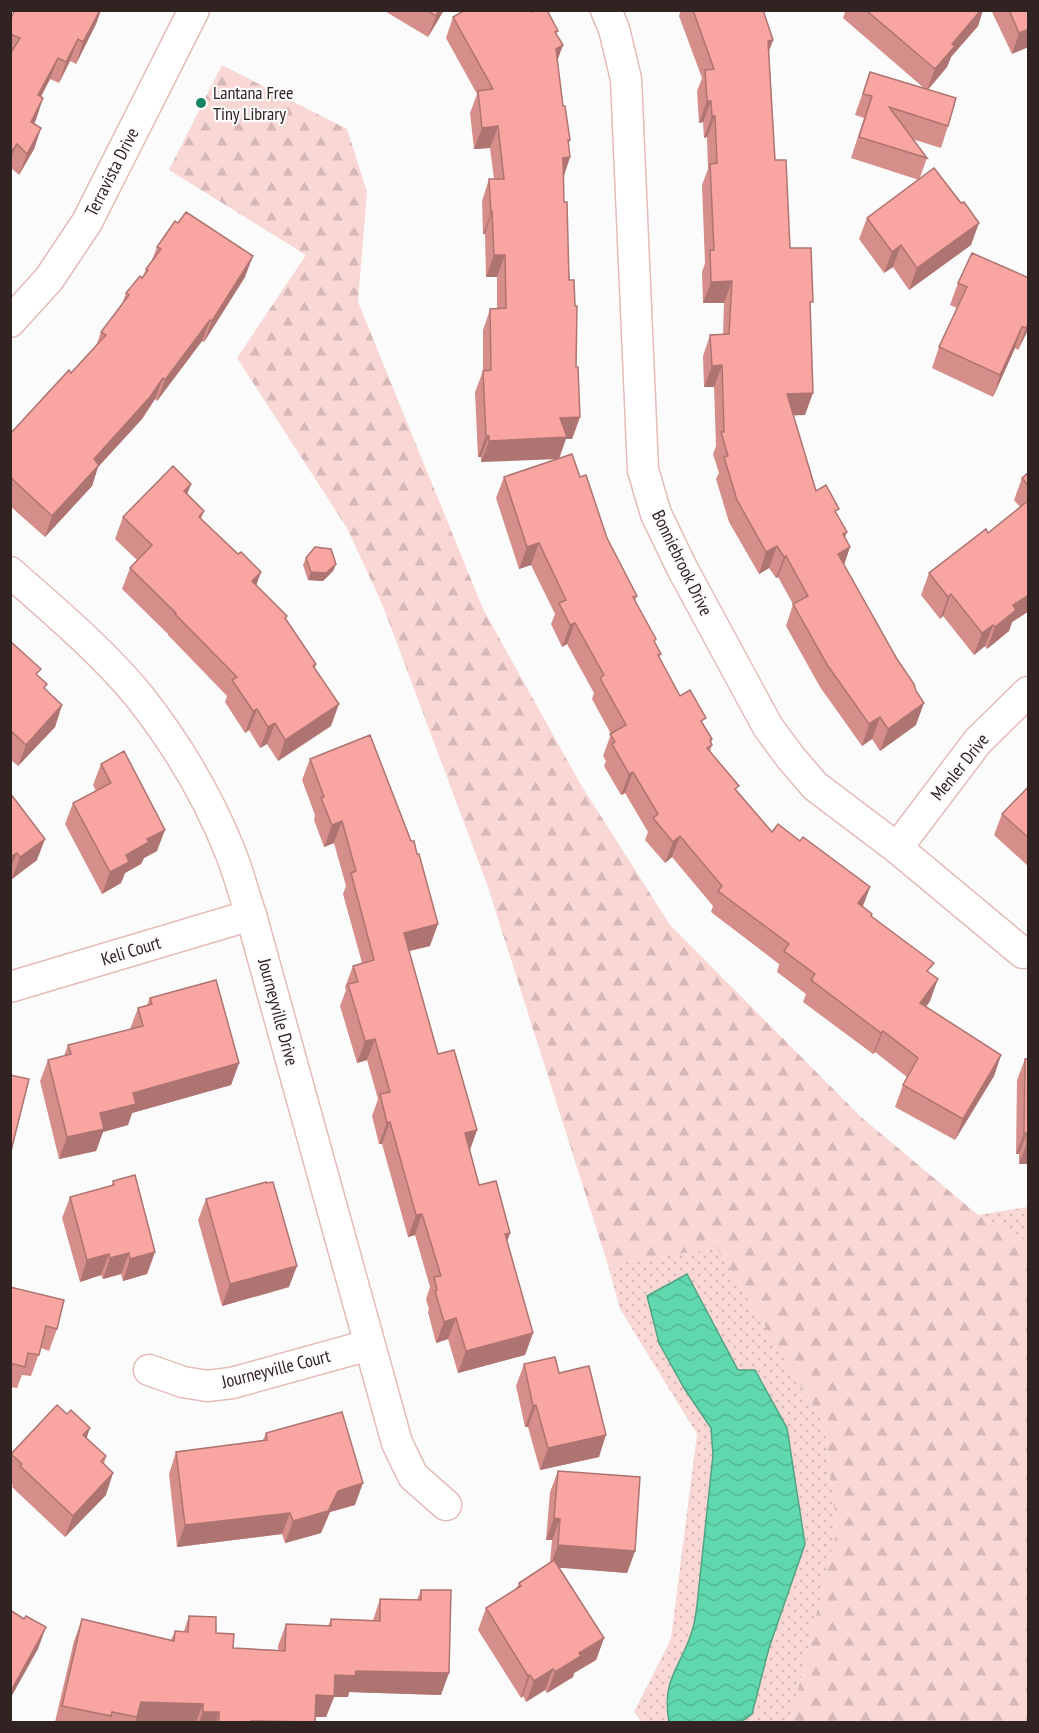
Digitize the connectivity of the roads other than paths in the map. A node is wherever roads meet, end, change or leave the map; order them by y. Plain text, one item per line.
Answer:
1 (194, 10) edge
2 (606, 10) edge
3 (10, 322) edge
4 (10, 572) edge
5 (1029, 692) edge
6 (897, 848) junction
7 (251, 915) junction
8 (1023, 953) dead end
9 (10, 987) edge
10 (369, 1345) junction
11 (149, 1370) dead end
12 (446, 1505) dead end

1 - 3 street, Terravista Drive
2 - 6 street, Bonniebrook Drive
4 - 7 street, Journeyville Drive
5 - 6 street, Menler Drive
6 - 8 street, Bonniebrook Drive
7 - 9 street, Keli Court
7 - 10 street, Journeyville Drive
10 - 11 street, Journeyville Court
10 - 12 street, Journeyville Drive

